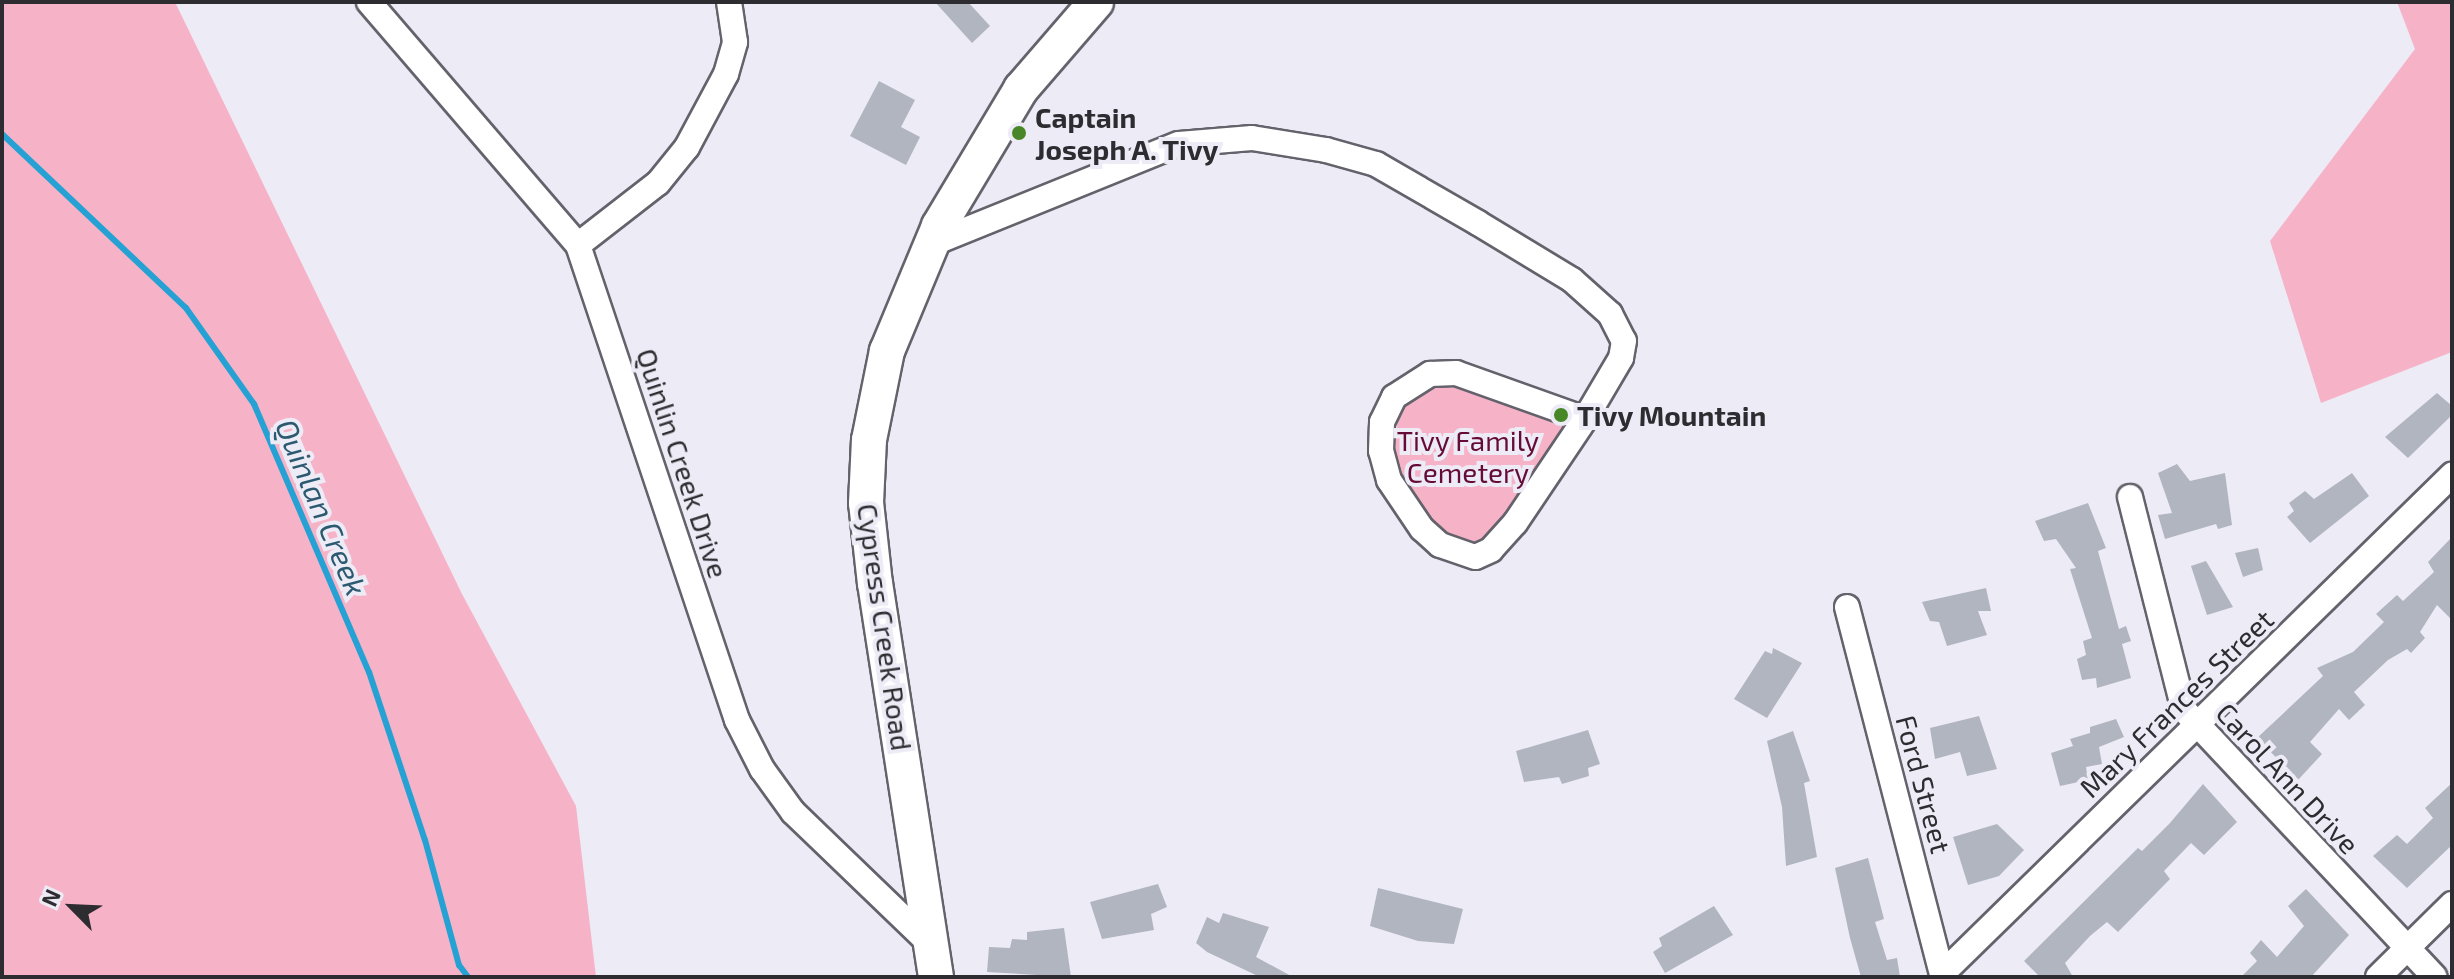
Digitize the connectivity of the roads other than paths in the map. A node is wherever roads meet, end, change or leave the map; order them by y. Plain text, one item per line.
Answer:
1 (369, 2) edge
2 (729, 2) edge
3 (1096, 2) edge
4 (931, 244) junction
5 (578, 245) junction
6 (1585, 419) junction
7 (2452, 475) edge
8 (2130, 497) dead end
9 (1847, 607) dead end
10 (2197, 725) junction
11 (2452, 904) edge
12 (2406, 948) junction
13 (934, 961) edge
14 (1943, 975) edge
15 (2378, 977) edge
16 (2435, 977) edge

1 - 5 street, Quinlin Creek Drive
2 - 5 street
3 - 4 main road, Cypress Creek Road
4 - 6 street
4 - 13 main road, Cypress Creek Road
5 - 13 street, Quinlin Creek Drive
6 - 6 street
7 - 10 street, Mary Frances Street
8 - 10 street, Carol Ann Drive
9 - 14 street, Ford Street
10 - 12 street, Carol Ann Drive
10 - 14 street, Mary Frances Street
11 - 12 street
12 - 15 street
12 - 16 street, Carol Ann Drive

